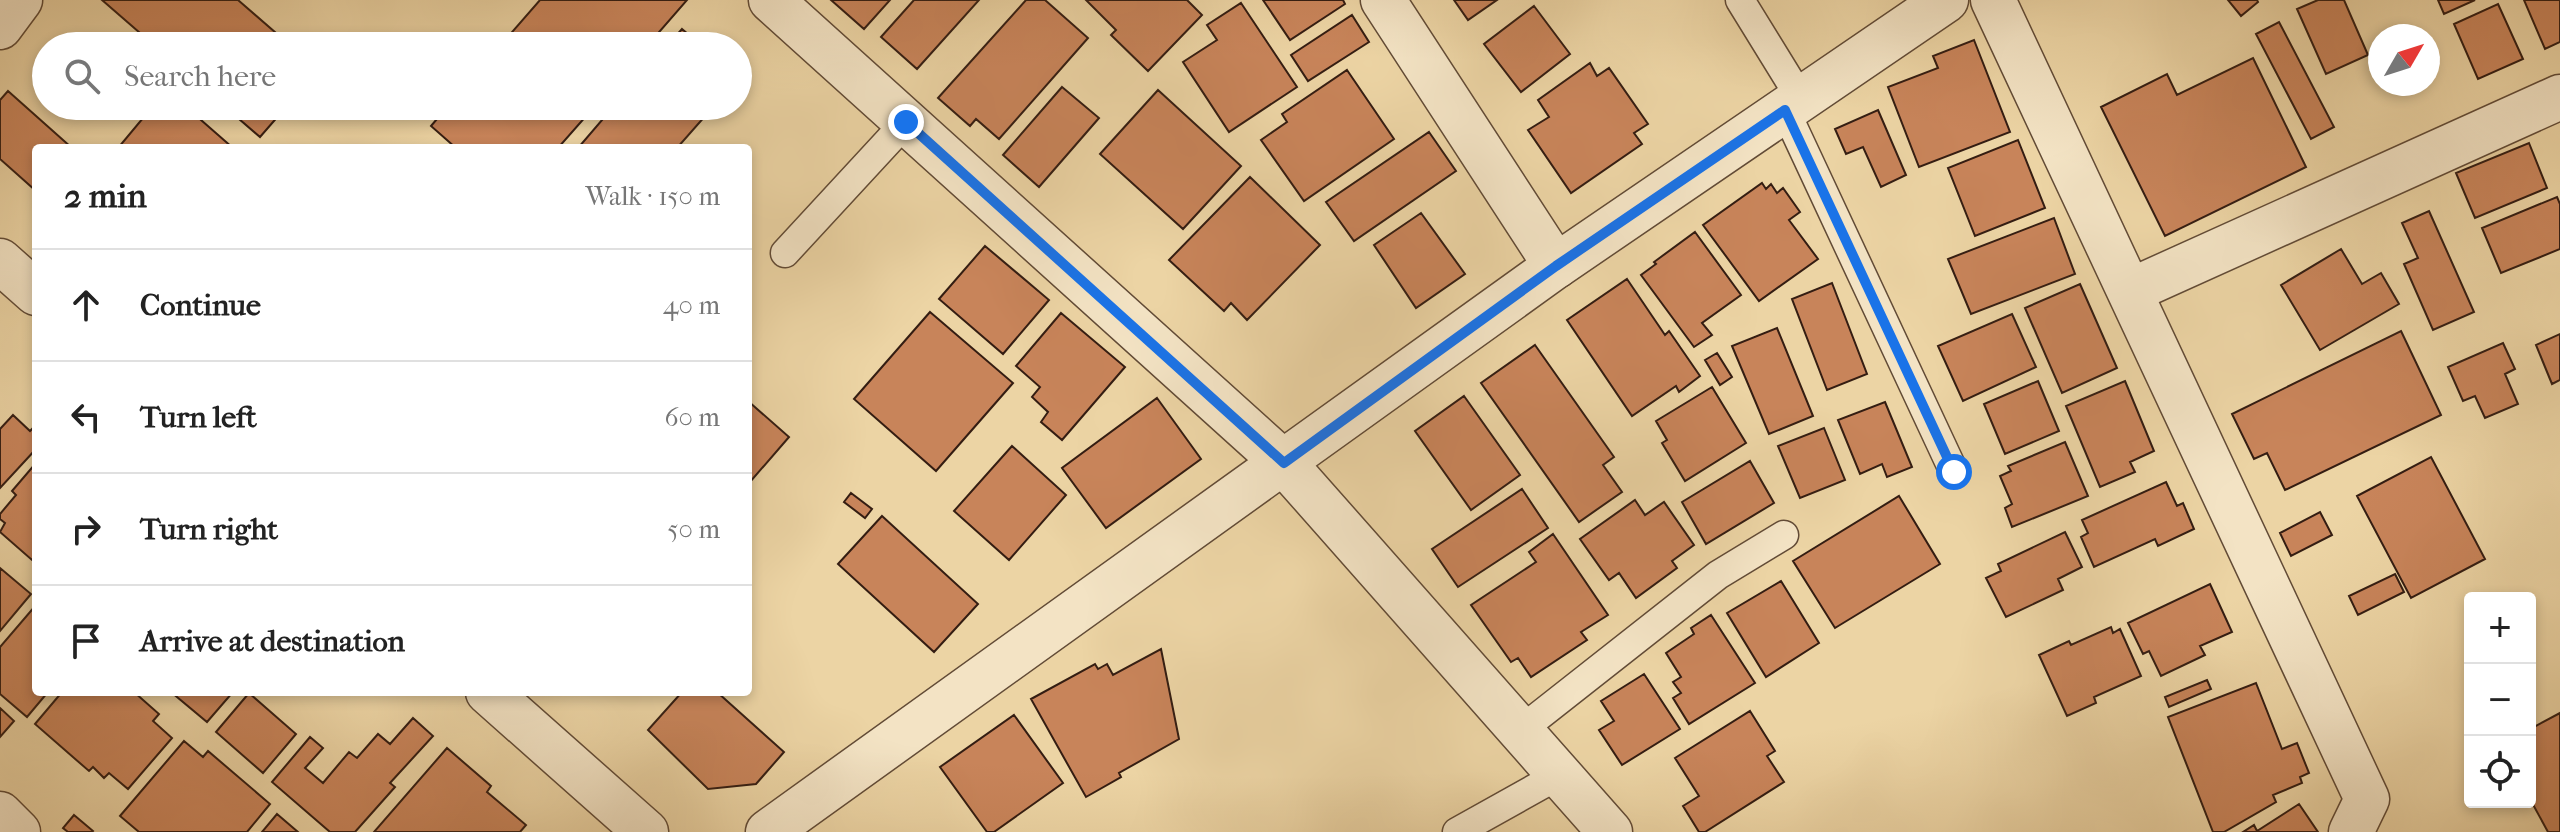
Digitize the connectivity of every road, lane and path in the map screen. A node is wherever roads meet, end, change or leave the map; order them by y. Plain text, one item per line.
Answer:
1 (20, 0) edge
2 (771, 0) edge
3 (1383, 0) edge
4 (1740, 0) edge
5 (1946, 0) edge
6 (1993, 0) edge
7 (0, 27) edge
8 (2560, 97) edge
9 (1793, 104) junction
10 (906, 122) junction
11 (785, 253) dead end
12 (0, 261) edge
13 (1556, 266) junction
14 (32, 289) edge
15 (2130, 291) junction
16 (1284, 463) junction
17 (1954, 472) dead end
18 (1784, 535) dead end
19 (493, 696) edge
20 (1521, 730) junction
21 (1559, 775) junction
22 (0, 814) edge
23 (18, 832) edge
24 (646, 832) edge
25 (768, 832) edge
26 (1457, 832) edge
27 (1610, 832) edge
28 (2351, 832) edge

1 - 7 street
2 - 10 street
3 - 13 street
4 - 9 lane
5 - 9 street
6 - 15 street
8 - 15 street
9 - 13 street
9 - 17 lane
10 - 11 lane
10 - 16 street
12 - 14 street
13 - 16 street
15 - 28 street
16 - 20 street
16 - 25 street
18 - 20 lane
19 - 24 street
20 - 21 street
21 - 26 lane
21 - 27 street
22 - 23 street

